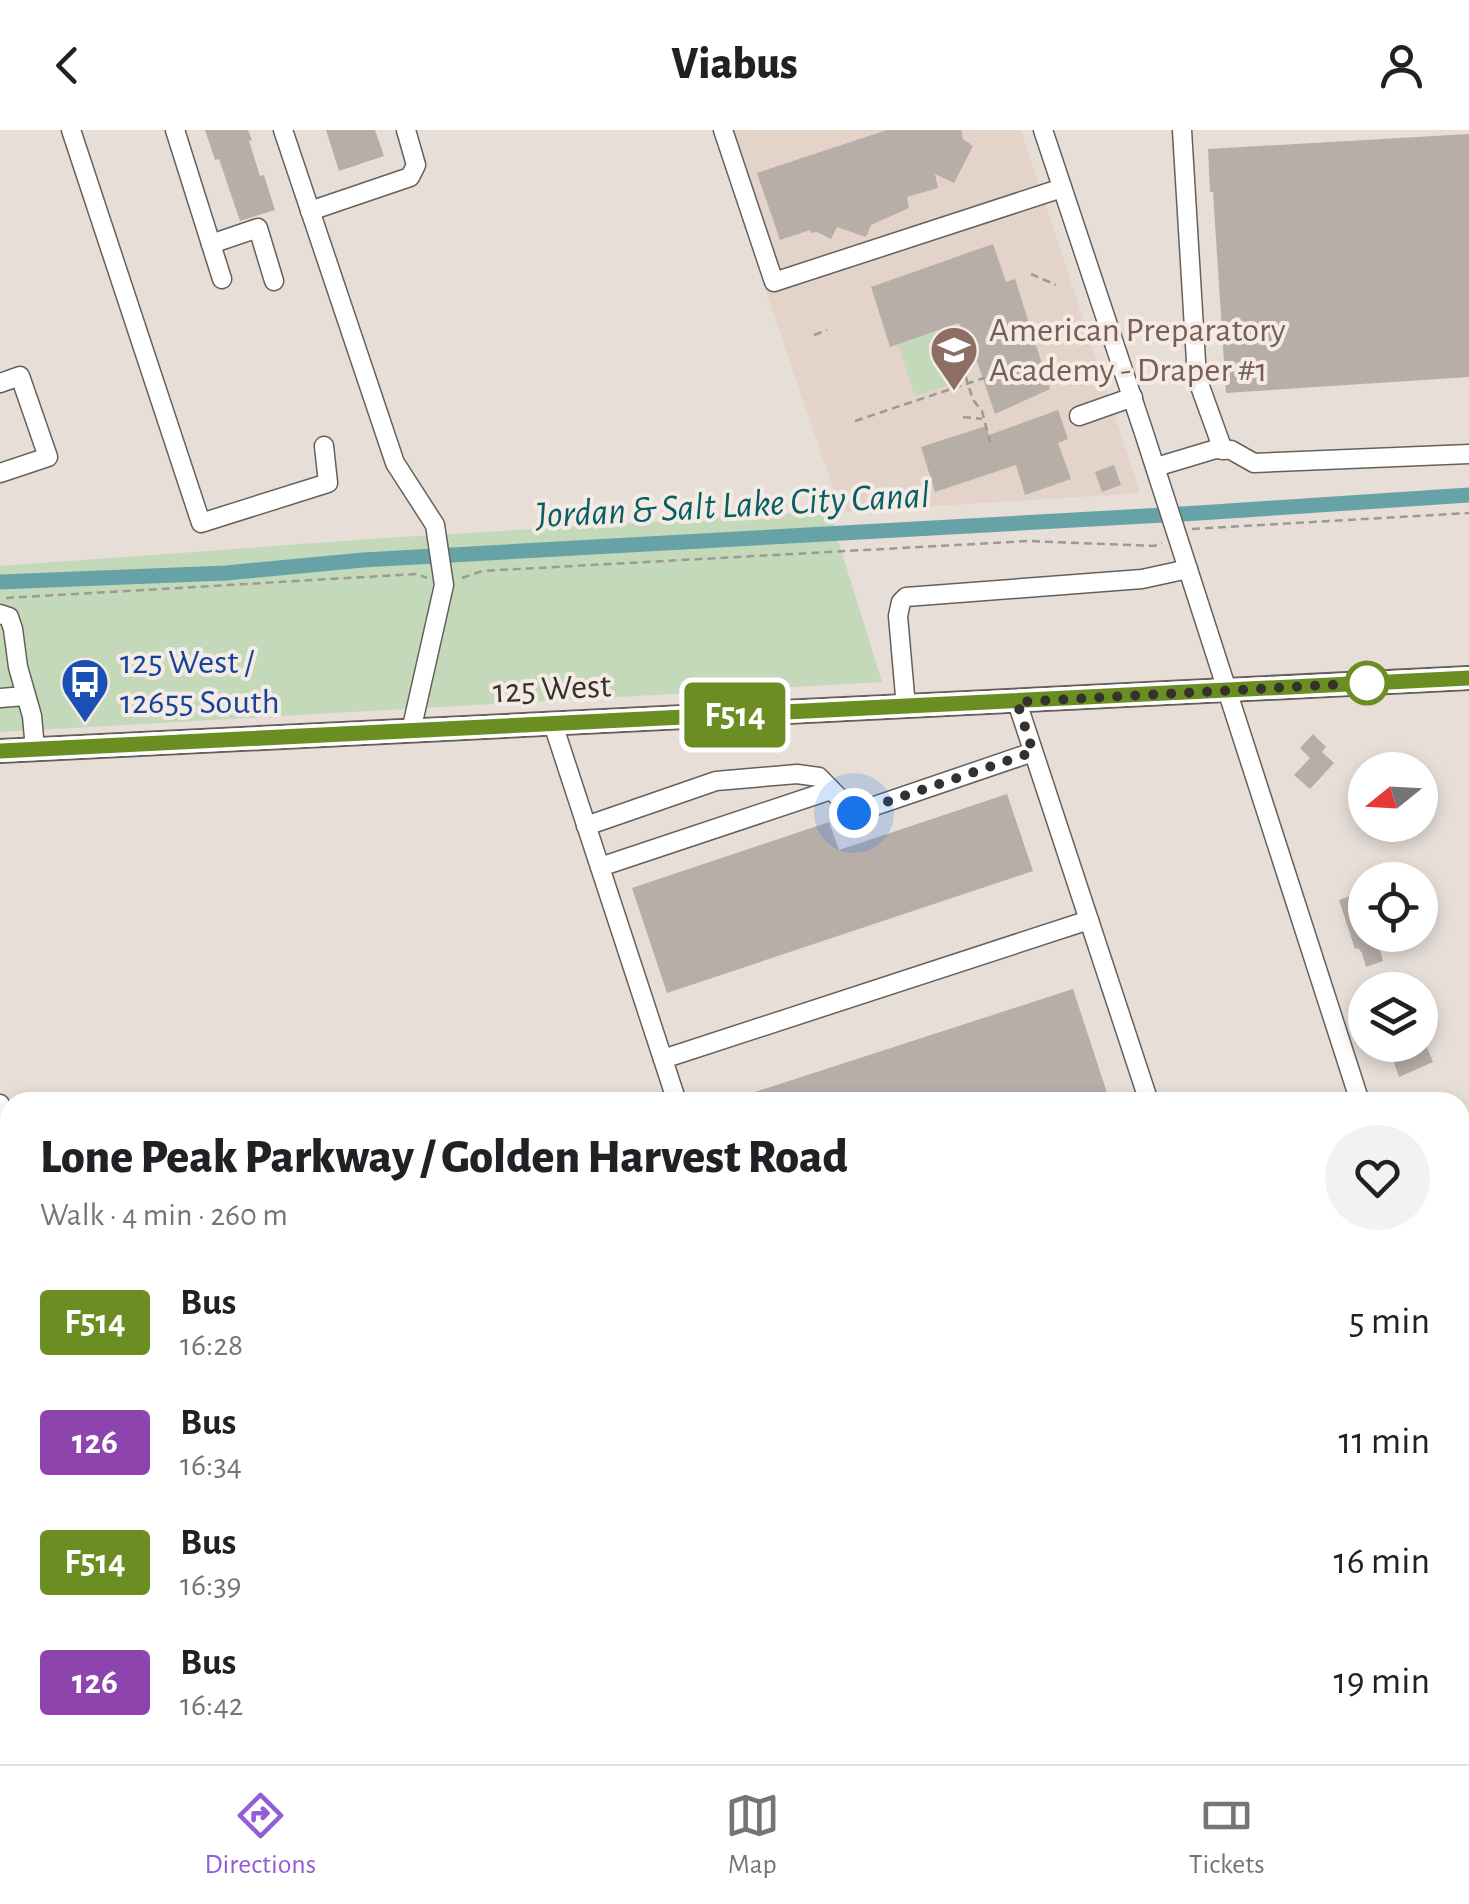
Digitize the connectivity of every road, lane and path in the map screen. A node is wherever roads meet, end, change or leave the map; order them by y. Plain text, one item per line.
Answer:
1 (71, 130) edge
2 (175, 130) edge
3 (284, 130) edge
4 (406, 130) edge
5 (723, 130) edge
6 (1042, 130) edge
7 (1182, 130) edge
8 (1062, 188) junction
9 (310, 211) junction
10 (211, 244) junction
11 (1031, 274) dead end
12 (222, 280) dead end
13 (274, 281) dead end
14 (1056, 285) dead end
15 (950, 326) dead end
16 (827, 330) dead end
17 (814, 335) dead end
18 (984, 378) dead end
19 (0, 382) edge
20 (970, 383) junction
21 (1133, 397) junction
22 (963, 416) dead end
23 (1079, 416) dead end
24 (984, 419) junction
25 (854, 421) dead end
26 (990, 442) dead end
27 (324, 446) dead end
28 (1223, 450) junction
29 (1469, 454) edge
30 (1156, 467) junction
31 (0, 473) edge
32 (1469, 513) edge
33 (1176, 532) junction
34 (1188, 569) junction
35 (444, 582) junction
36 (0, 599) edge
37 (0, 614) edge
38 (1469, 678) edge
39 (1227, 692) junction
40 (25, 696) junction
41 (0, 698) edge
42 (1017, 702) junction
43 (906, 707) junction
44 (553, 724) junction
45 (411, 731) junction
46 (35, 749) junction
47 (0, 751) edge
48 (1033, 752) junction
49 (831, 790) junction
50 (586, 826) junction
51 (600, 867) junction
52 (1088, 920) junction
53 (663, 1058) junction
54 (674, 1092) edge
55 (1145, 1092) edge
56 (1357, 1092) edge

1 - 27 street
2 - 10 street
3 - 9 street
4 - 9 street
5 - 8 street
6 - 8 street
7 - 28 street
8 - 21 street
9 - 35 street
10 - 12 street
10 - 13 street
11 - 14 path
15 - 20 path
16 - 17 path
18 - 20 path
19 - 31 street
20 - 24 path
20 - 25 path
21 - 23 street
21 - 30 street
22 - 24 path
24 - 26 path
28 - 29 street
28 - 30 street
30 - 33 street
32 - 33 path
33 - 34 street
33 - 35 path
34 - 39 street
34 - 43 street
35 - 36 path
35 - 45 street
37 - 40 street
38 - 39 main road, 125 West
39 - 42 main road, 125 West
39 - 56 street
40 - 41 street
40 - 46 street
42 - 43 main road, 125 West
42 - 48 street
43 - 44 main road, 125 West
44 - 45 main road, 125 West
44 - 50 street
45 - 46 main road, 125 West
46 - 47 main road, 125 West
48 - 49 street
48 - 52 street
49 - 50 street
49 - 51 street
50 - 51 street
51 - 53 street
52 - 53 street
52 - 55 street
53 - 54 street

